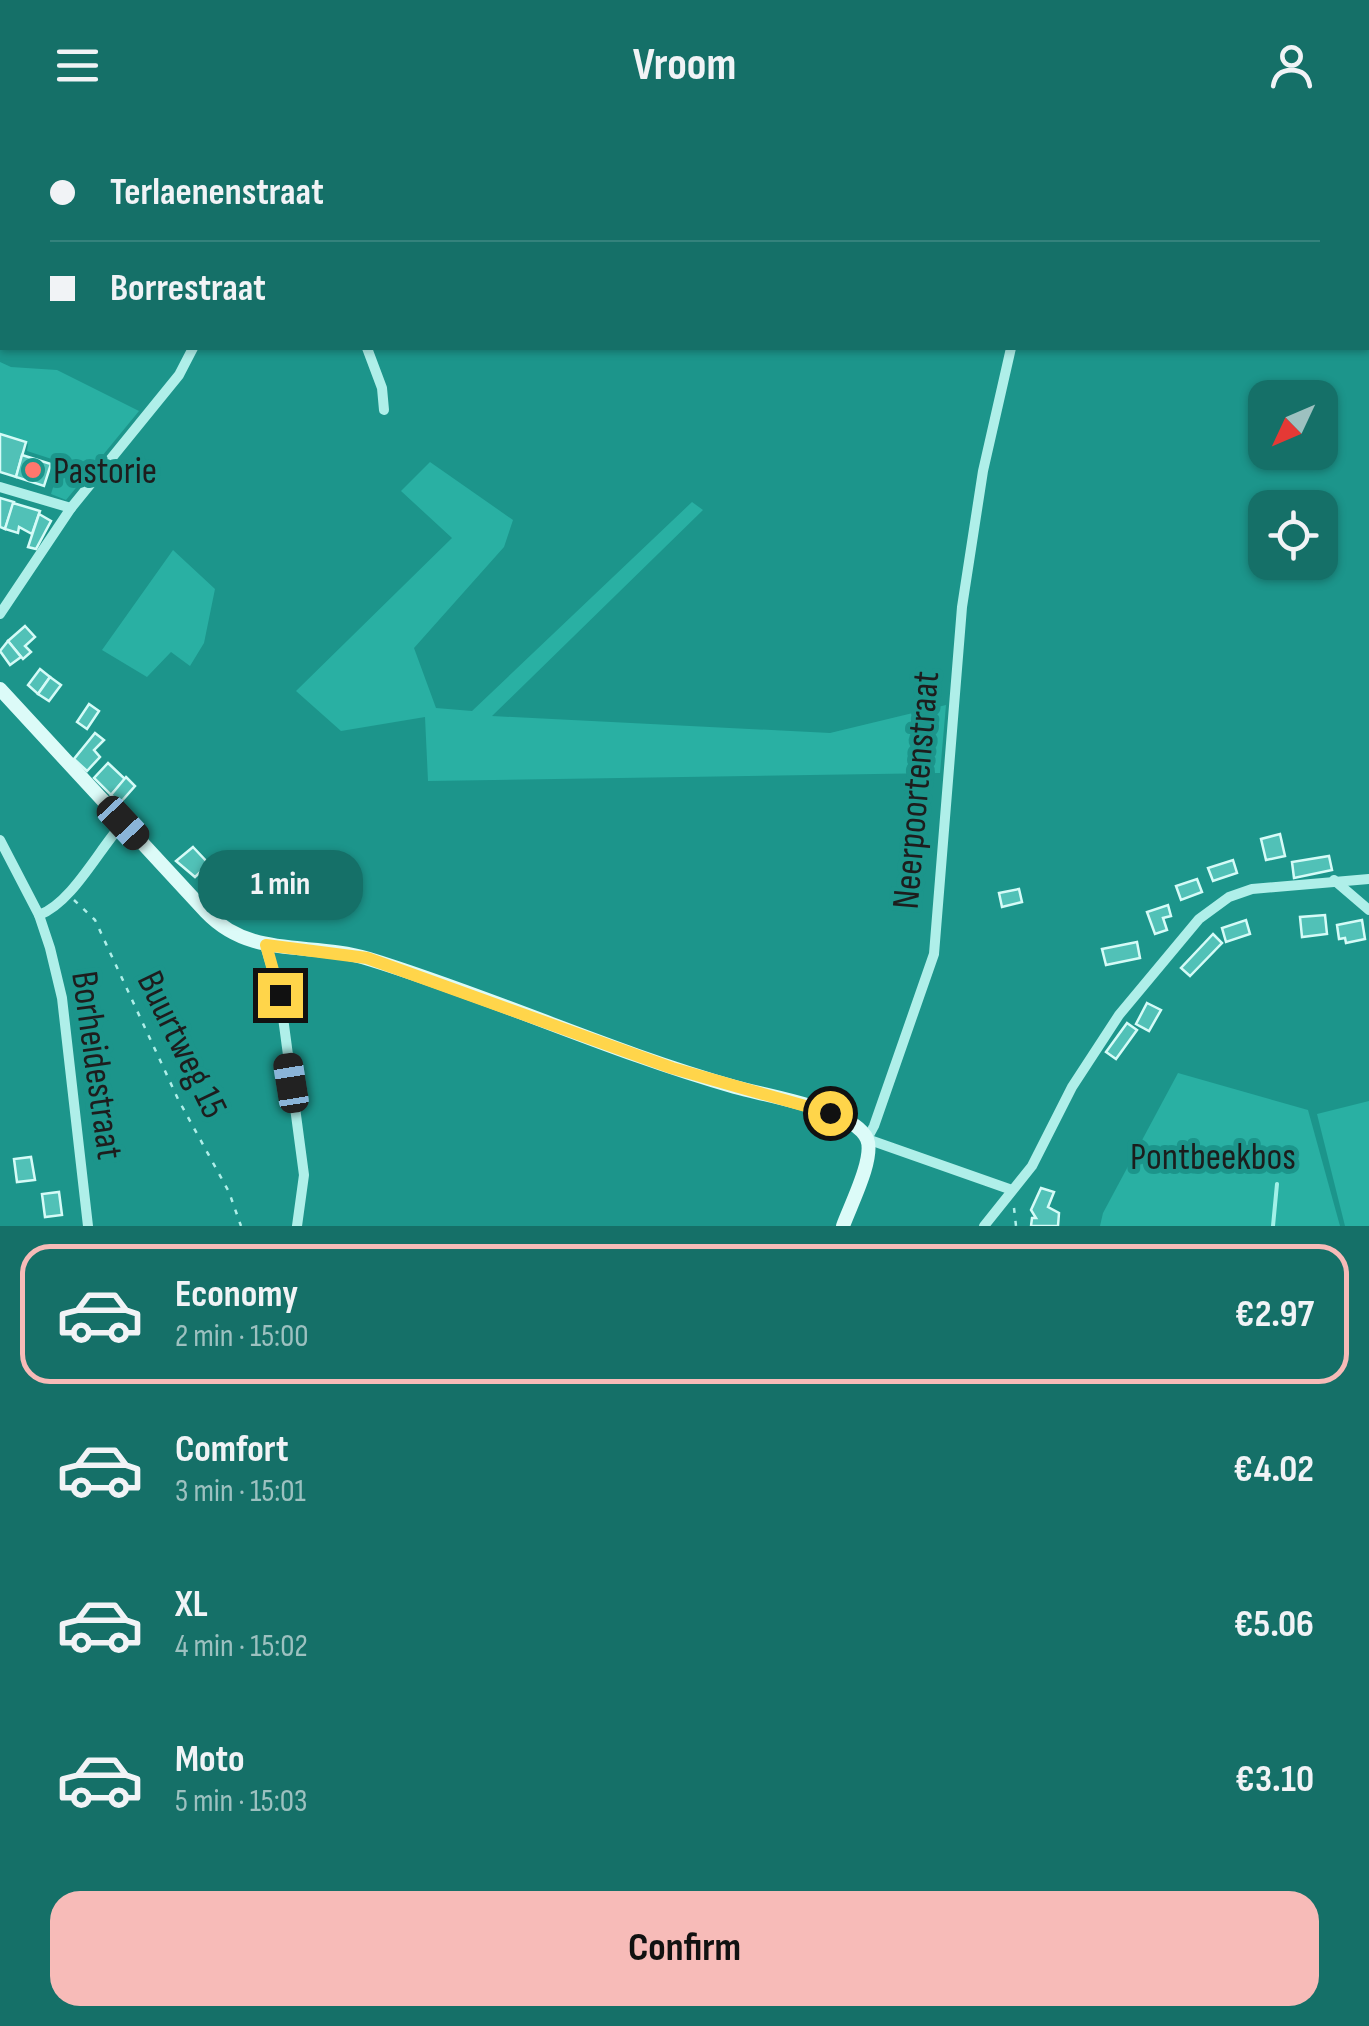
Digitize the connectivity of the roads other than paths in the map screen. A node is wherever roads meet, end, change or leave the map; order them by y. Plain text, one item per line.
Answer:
1 (192, 350) edge
2 (368, 350) edge
3 (1011, 350) edge
4 (384, 410) dead end
5 (0, 486) edge
6 (71, 508) junction
7 (0, 614) edge
8 (0, 689) edge
9 (123, 823) junction
10 (0, 840) edge
11 (1369, 879) edge
12 (1334, 880) junction
13 (1369, 910) edge
14 (39, 915) junction
15 (266, 945) junction
16 (866, 1139) junction
17 (1010, 1193) junction
18 (88, 1226) edge
19 (297, 1226) edge
20 (843, 1226) edge
21 (984, 1226) edge

1 - 6 street
2 - 4 street
3 - 16 street, Neerpoortenstraat
5 - 6 street
6 - 7 street
8 - 9 street
9 - 14 street
9 - 15 street
10 - 14 street, Borheidestraat
11 - 12 street
12 - 13 street
12 - 17 street
14 - 18 street, Borheidestraat
15 - 16 street
15 - 19 street
16 - 17 street
16 - 20 street, Neerpoortenstraat
17 - 21 street

